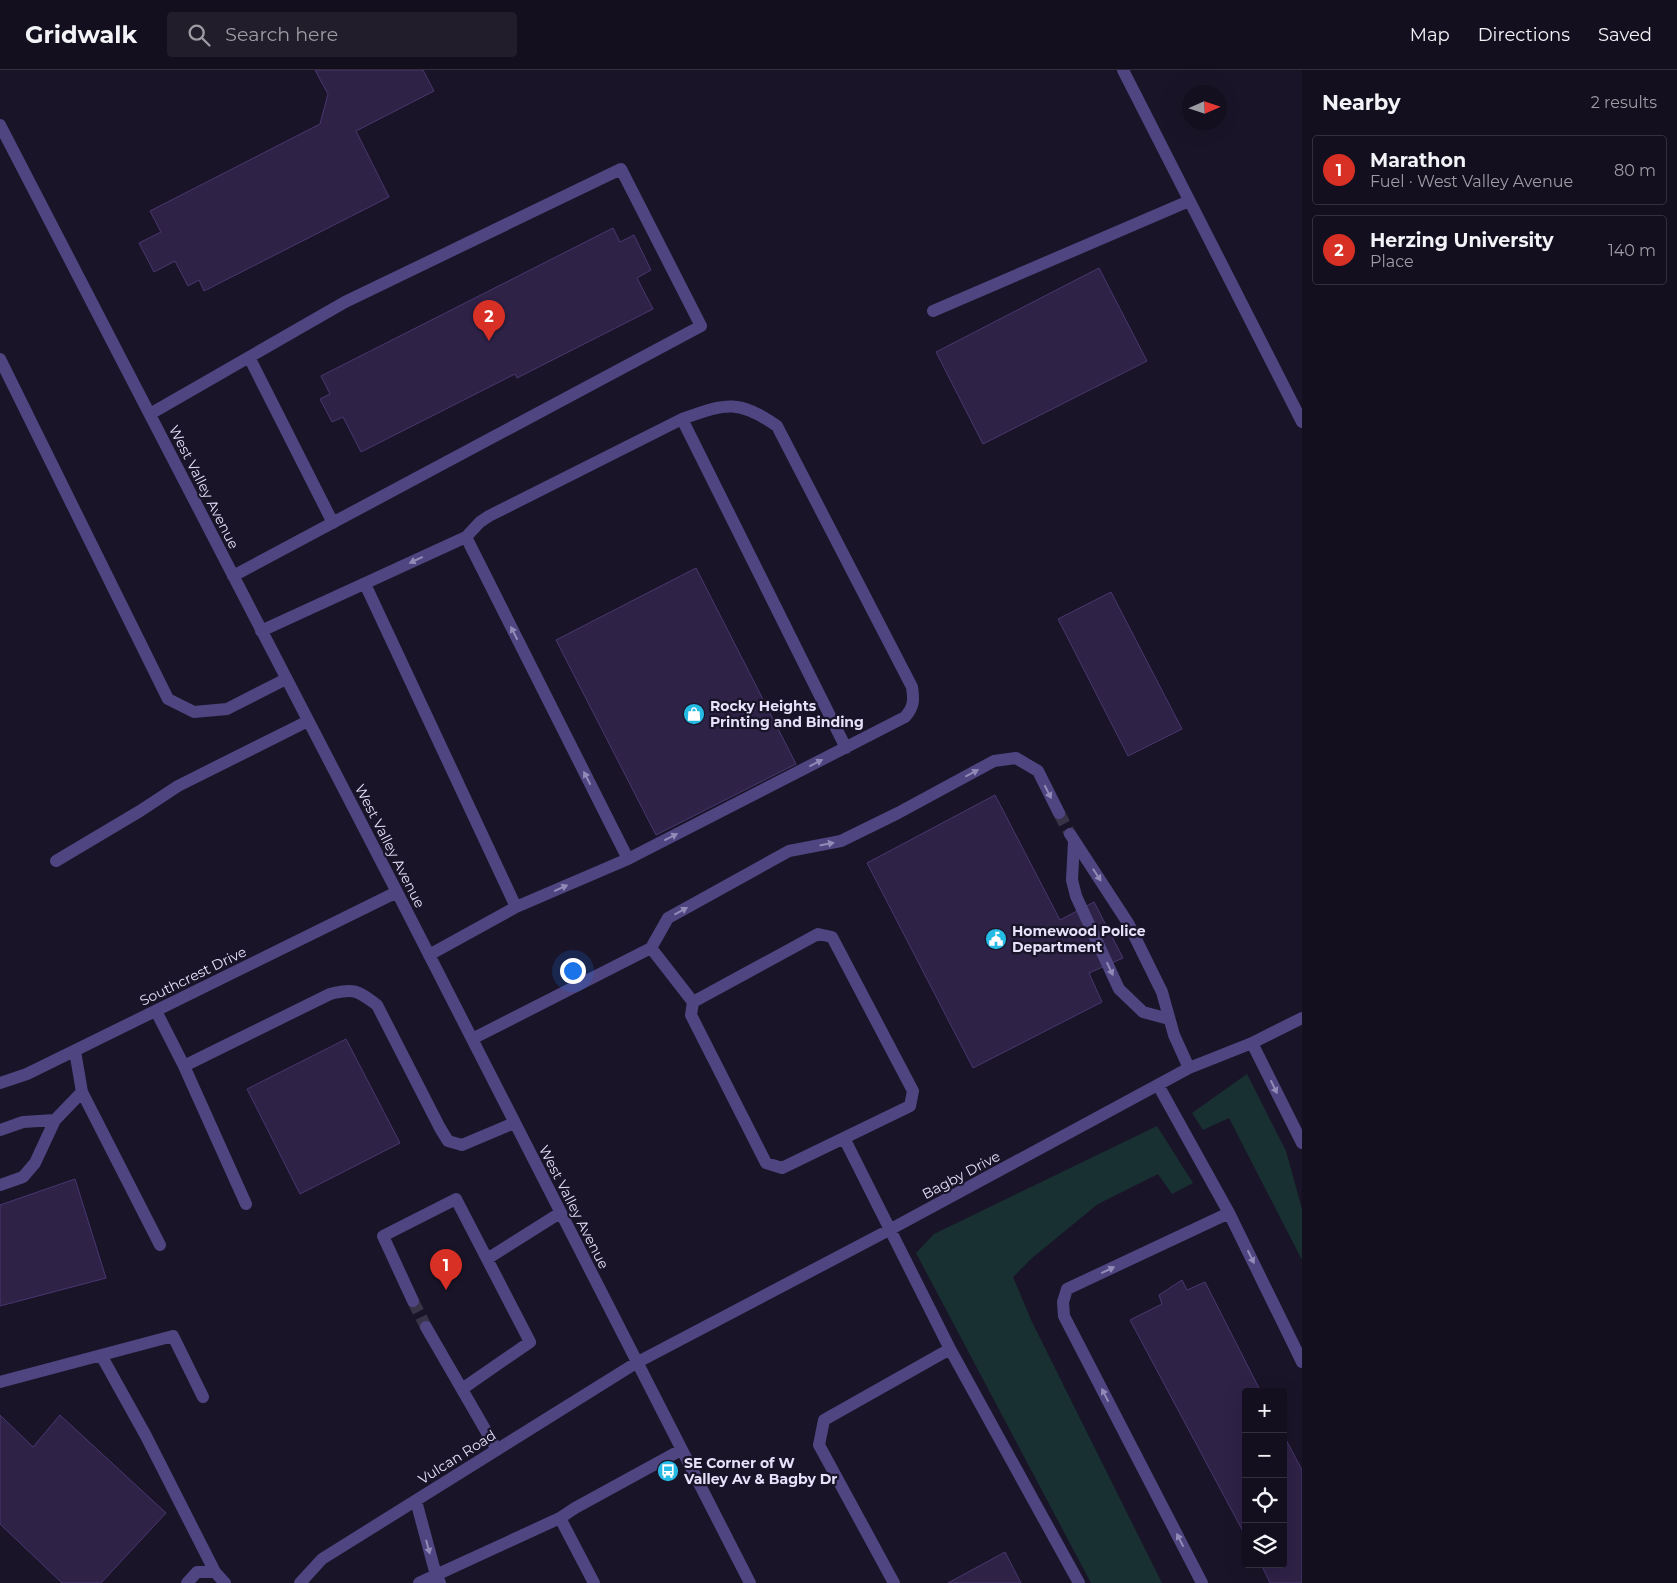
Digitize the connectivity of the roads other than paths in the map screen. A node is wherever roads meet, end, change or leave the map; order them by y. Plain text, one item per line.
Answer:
1 (1123, 70) edge
2 (0, 125) edge
3 (4, 143) edge
4 (1190, 201) junction
5 (933, 311) dead end
6 (249, 356) junction
7 (0, 359) edge
8 (150, 414) junction
9 (682, 419) junction
10 (1302, 422) edge
11 (333, 522) junction
12 (466, 538) junction
13 (233, 576) junction
14 (365, 584) junction
15 (261, 631) junction
16 (286, 678) junction
17 (308, 721) junction
18 (846, 748) junction
19 (1059, 813) tunnel mouth
20 (628, 859) junction
21 (56, 861) dead end
22 (397, 892) junction
23 (516, 907) junction
24 (651, 948) junction
25 (429, 955) junction
26 (693, 1002) junction
27 (156, 1011) junction
28 (1302, 1018) edge
29 (1169, 1019) junction
30 (472, 1038) junction
31 (1252, 1043) junction
32 (76, 1051) junction
33 (184, 1066) junction
34 (1189, 1068) junction
35 (0, 1083) edge
36 (1158, 1085) junction
37 (82, 1092) junction
38 (55, 1120) junction
39 (514, 1122) junction
40 (0, 1130) edge
41 (844, 1138) junction
42 (1302, 1143) edge
43 (0, 1185) edge
44 (246, 1204) dead end
45 (560, 1212) junction
46 (1229, 1213) junction
47 (891, 1230) junction
48 (160, 1245) dead end
49 (487, 1259) junction
50 (412, 1301) tunnel mouth
51 (426, 1327) tunnel mouth
52 (950, 1348) junction
53 (101, 1355) junction
54 (1302, 1362) edge
55 (636, 1363) junction
56 (0, 1382) edge
57 (462, 1388) junction
58 (203, 1397) dead end
59 (497, 1450) junction
60 (681, 1450) junction
61 (416, 1501) junction
62 (560, 1518) junction
63 (214, 1572) junction
64 (438, 1579) edge
65 (187, 1583) edge
66 (225, 1583) edge
67 (300, 1583) edge
68 (419, 1583) edge
69 (594, 1583) edge
70 (750, 1583) edge
71 (894, 1583) edge
72 (1079, 1583) edge
73 (1202, 1583) edge

1 - 4 street
2 - 3 street, West Valley Avenue
3 - 8 street, West Valley Avenue
4 - 5 street
4 - 10 street
6 - 8 street
6 - 11 street
6 - 11 street
7 - 16 street
8 - 13 street, West Valley Avenue
9 - 12 street
9 - 18 street
9 - 18 street
11 - 13 street
12 -> 14 street
20 -> 12 street
13 - 15 street, West Valley Avenue
14 - 15 street
14 - 23 street
15 - 16 street, West Valley Avenue
16 - 17 street, West Valley Avenue
17 - 21 street
17 - 22 street, West Valley Avenue
20 -> 18 street
24 -> 19 street
23 -> 20 street
22 - 25 street, West Valley Avenue
22 - 27 street, Southcrest Drive
23 - 25 street
24 - 26 street
24 - 30 street
25 - 30 street, West Valley Avenue
26 - 41 street
26 - 41 street
27 - 32 street, Southcrest Drive
27 - 33 street
28 - 31 street, Bagby Drive
29 - 29 street
29 - 34 street
30 - 39 street, West Valley Avenue
31 - 34 street, Bagby Drive
31 -> 42 street
32 - 35 street, Southcrest Drive
32 - 37 street
33 - 39 street
33 - 44 street
34 - 36 street, Bagby Drive
36 - 46 street
36 - 47 street, Bagby Drive
37 - 38 street
37 - 48 street
38 - 40 street
38 - 43 street
39 - 45 street, West Valley Avenue
41 - 47 street
45 - 49 street
45 - 55 street, West Valley Avenue
46 -> 54 street
73 -> 46 street
47 - 52 street
47 - 55 street, Bagby Drive
49 - 50 street
49 - 57 street
51 - 57 street
52 - 71 street
52 - 72 street
53 - 56 street
53 - 58 street
53 - 63 street
55 - 59 street, Vulcan Road
55 - 60 street, West Valley Avenue
57 - 59 street
59 - 61 street, Vulcan Road
60 - 62 street
60 - 70 street, West Valley Avenue
61 -> 64 street
61 - 67 street, Vulcan Road
62 - 64 street
62 - 69 street
63 - 65 street
63 - 66 street
64 - 68 street

